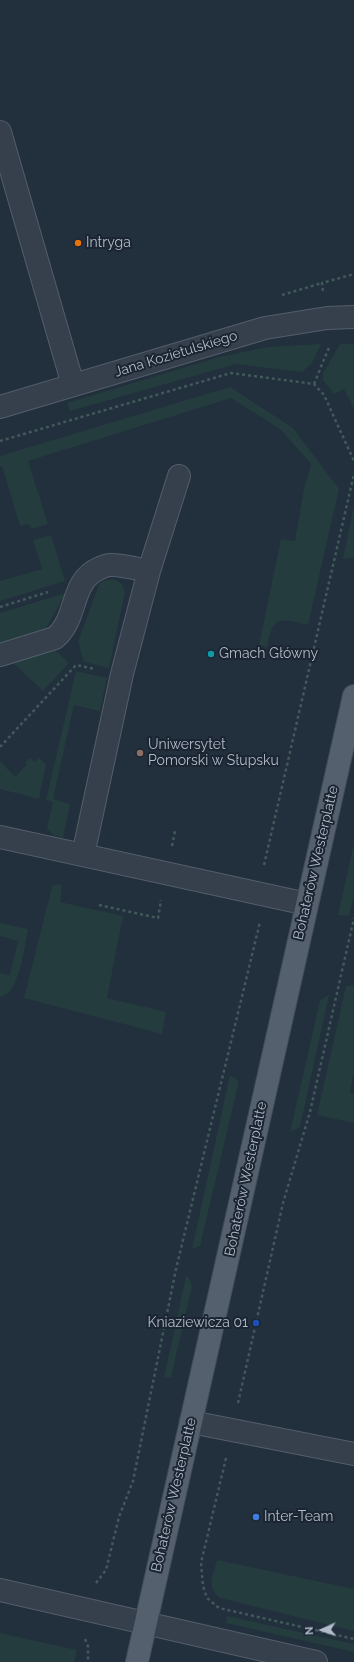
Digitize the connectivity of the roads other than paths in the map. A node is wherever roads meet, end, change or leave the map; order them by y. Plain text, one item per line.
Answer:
1 (0, 132) edge
2 (354, 317) edge
3 (73, 385) junction
4 (0, 407) edge
5 (178, 476) dead end
6 (149, 571) junction
7 (0, 655) edge
8 (354, 696) edge
9 (0, 839) edge
10 (84, 855) junction
11 (307, 904) junction
12 (191, 1422) junction
13 (354, 1454) edge
14 (0, 1590) edge
15 (146, 1623) junction
16 (137, 1662) edge
17 (316, 1662) edge

1 - 3 street
2 - 3 street, Jana Kozietulskiego
3 - 4 street, Jana Kozietulskiego
5 - 6 street
6 - 7 street
6 - 10 street
8 - 11 main road, Bohaterów Westerplatte
9 - 10 street
10 - 11 street
11 - 12 main road, Bohaterów Westerplatte
12 - 13 street
12 - 15 main road, Bohaterów Westerplatte
14 - 15 street
15 - 16 main road, Bohaterów Westerplatte
15 - 17 street

